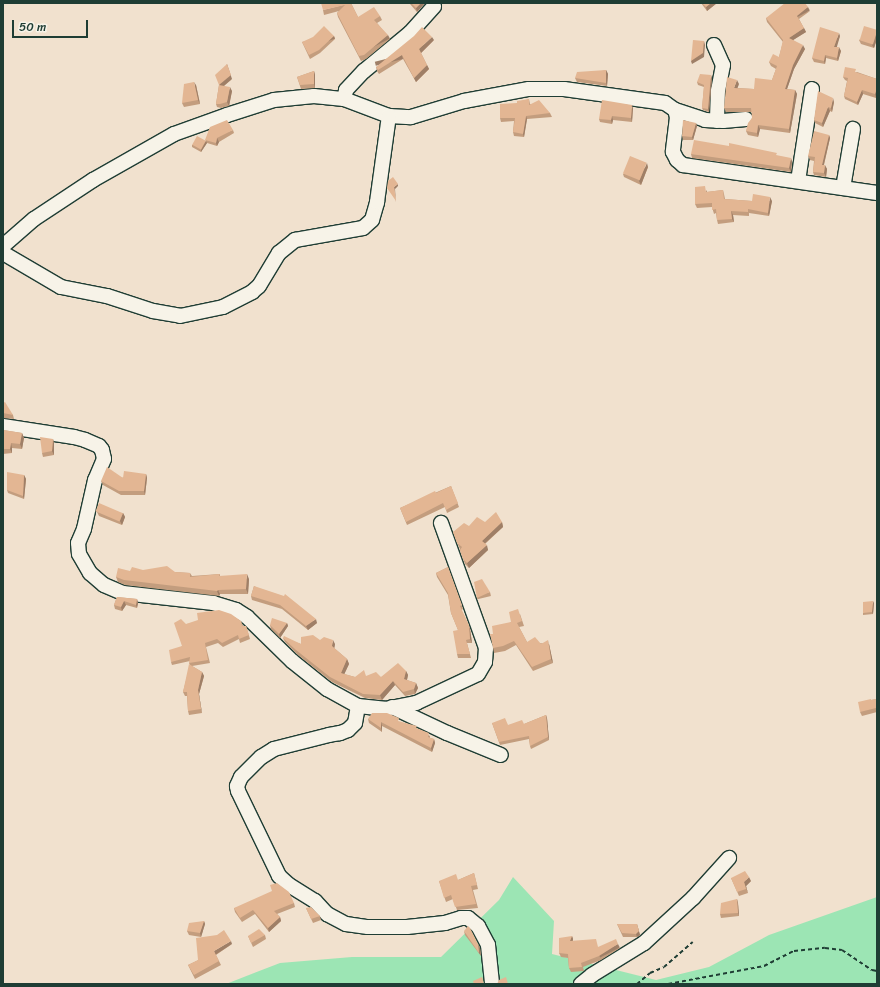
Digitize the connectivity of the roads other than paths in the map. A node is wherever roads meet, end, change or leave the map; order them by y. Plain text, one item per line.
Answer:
1 (434, 6) dead end
2 (714, 45) dead end
3 (812, 89) dead end
4 (344, 99) junction
5 (675, 110) junction
6 (389, 116) junction
7 (746, 119) dead end
8 (717, 121) junction
9 (853, 129) dead end
10 (798, 181) junction
11 (843, 188) junction
12 (877, 193) edge
13 (3, 246) edge
14 (3, 252) edge
15 (3, 426) edge
16 (441, 523) dead end
17 (358, 706) junction
18 (392, 707) junction
19 (501, 755) dead end
20 (729, 858) dead end
21 (492, 984) edge
22 (581, 984) edge

1 - 4 street
2 - 8 street
3 - 10 street
4 - 6 street
4 - 13 street
5 - 6 street
5 - 8 street
5 - 10 street
6 - 14 street
7 - 8 street
9 - 11 street
10 - 11 street
11 - 12 street
15 - 17 street
16 - 18 street
17 - 18 street
17 - 21 street
18 - 19 street
20 - 22 street

